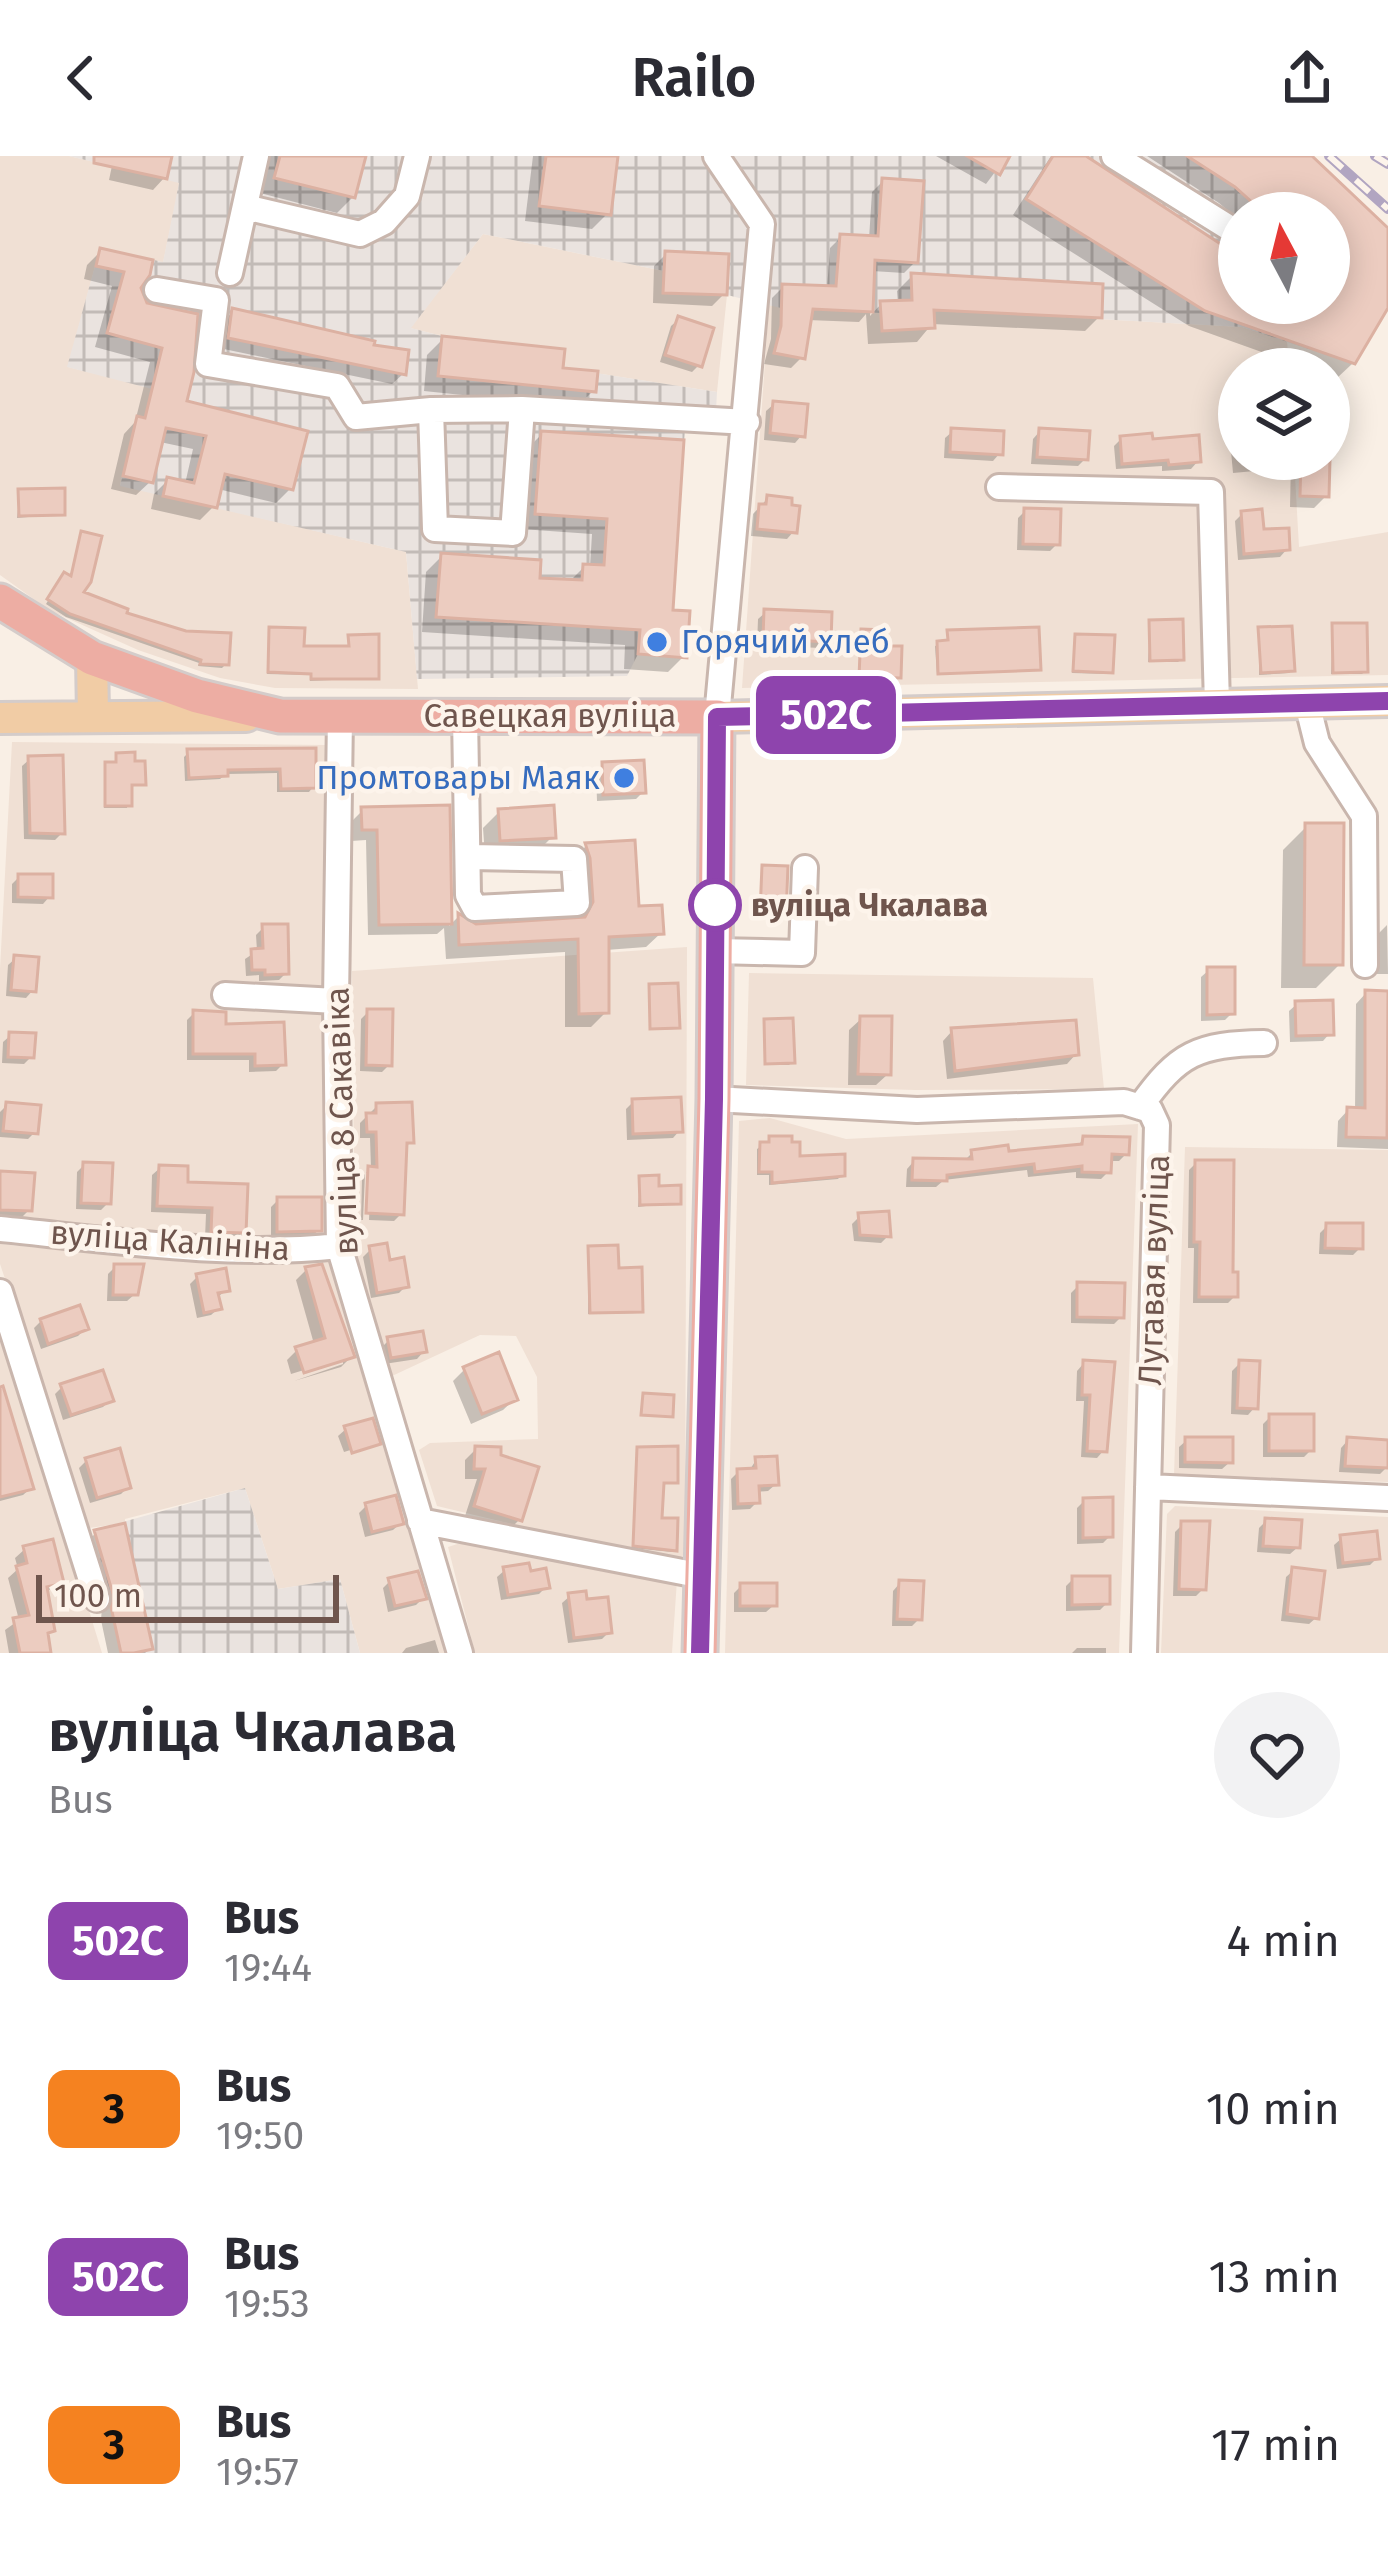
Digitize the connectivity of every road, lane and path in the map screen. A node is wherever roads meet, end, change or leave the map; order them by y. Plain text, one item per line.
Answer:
1 (256, 156) edge
2 (417, 156) edge
3 (716, 156) edge
4 (1114, 156) edge
5 (245, 207) junction
6 (1218, 221) edge
7 (230, 273) dead end
8 (157, 290) dead end
9 (522, 409) junction
10 (431, 410) junction
11 (747, 422) junction
12 (999, 487) dead end
13 (0, 602) edge
14 (92, 658) junction
15 (1388, 701) edge
16 (1307, 703) junction
17 (1217, 704) junction
18 (93, 715) junction
19 (465, 715) junction
20 (280, 716) junction
21 (340, 716) junction
22 (717, 717) junction
23 (0, 718) edge
24 (470, 857) junction
25 (805, 868) dead end
26 (715, 951) junction
27 (1365, 965) dead end
28 (225, 994) dead end
29 (336, 1001) junction
30 (1264, 1043) dead end
31 (714, 1099) junction
32 (1140, 1107) junction
33 (0, 1229) edge
34 (340, 1246) junction
35 (0, 1292) edge
36 (1148, 1487) junction
37 (1388, 1498) edge
38 (420, 1521) junction
39 (703, 1576) junction
40 (98, 1599) dead end
41 (460, 1653) edge
42 (700, 1653) edge
43 (1144, 1653) edge

1 - 5 street
2 - 5 street
3 - 11 street
4 - 6 street
5 - 7 street
8 - 10 street
9 - 10 street
9 - 10 street
9 - 11 street
11 - 22 street
12 - 17 street
13 - 14 highway
14 - 18 main road
14 - 20 highway
15 - 16 main road, Савецкая вуліца
16 - 17 main road, Савецкая вуліца
16 - 27 street
17 - 22 main road, Савецкая вуліца
18 - 20 main road, Савецкая вуліца
18 - 23 main road, Савецкая вуліца
19 - 21 highway, Савецкая вуліца
19 - 22 highway, Савецкая вуліца
19 - 24 street
20 - 21 highway, Савецкая вуліца
21 - 29 street, вуліца 8 Сакавіка
22 - 26 highway
24 - 24 street
25 - 26 street
26 - 31 highway
28 - 29 street
29 - 34 street, вуліца 8 Сакавіка
30 - 32 street
31 - 32 street, Лугавая вуліца
31 - 39 highway
32 - 36 street, Лугавая вуліца
33 - 34 street, вуліца Калініна
34 - 38 street, вуліца 8 Сакавіка
35 - 40 street
36 - 37 street
36 - 43 street, Лугавая вуліца
38 - 39 street
38 - 41 street, вуліца 8 Сакавіка
39 - 42 highway

